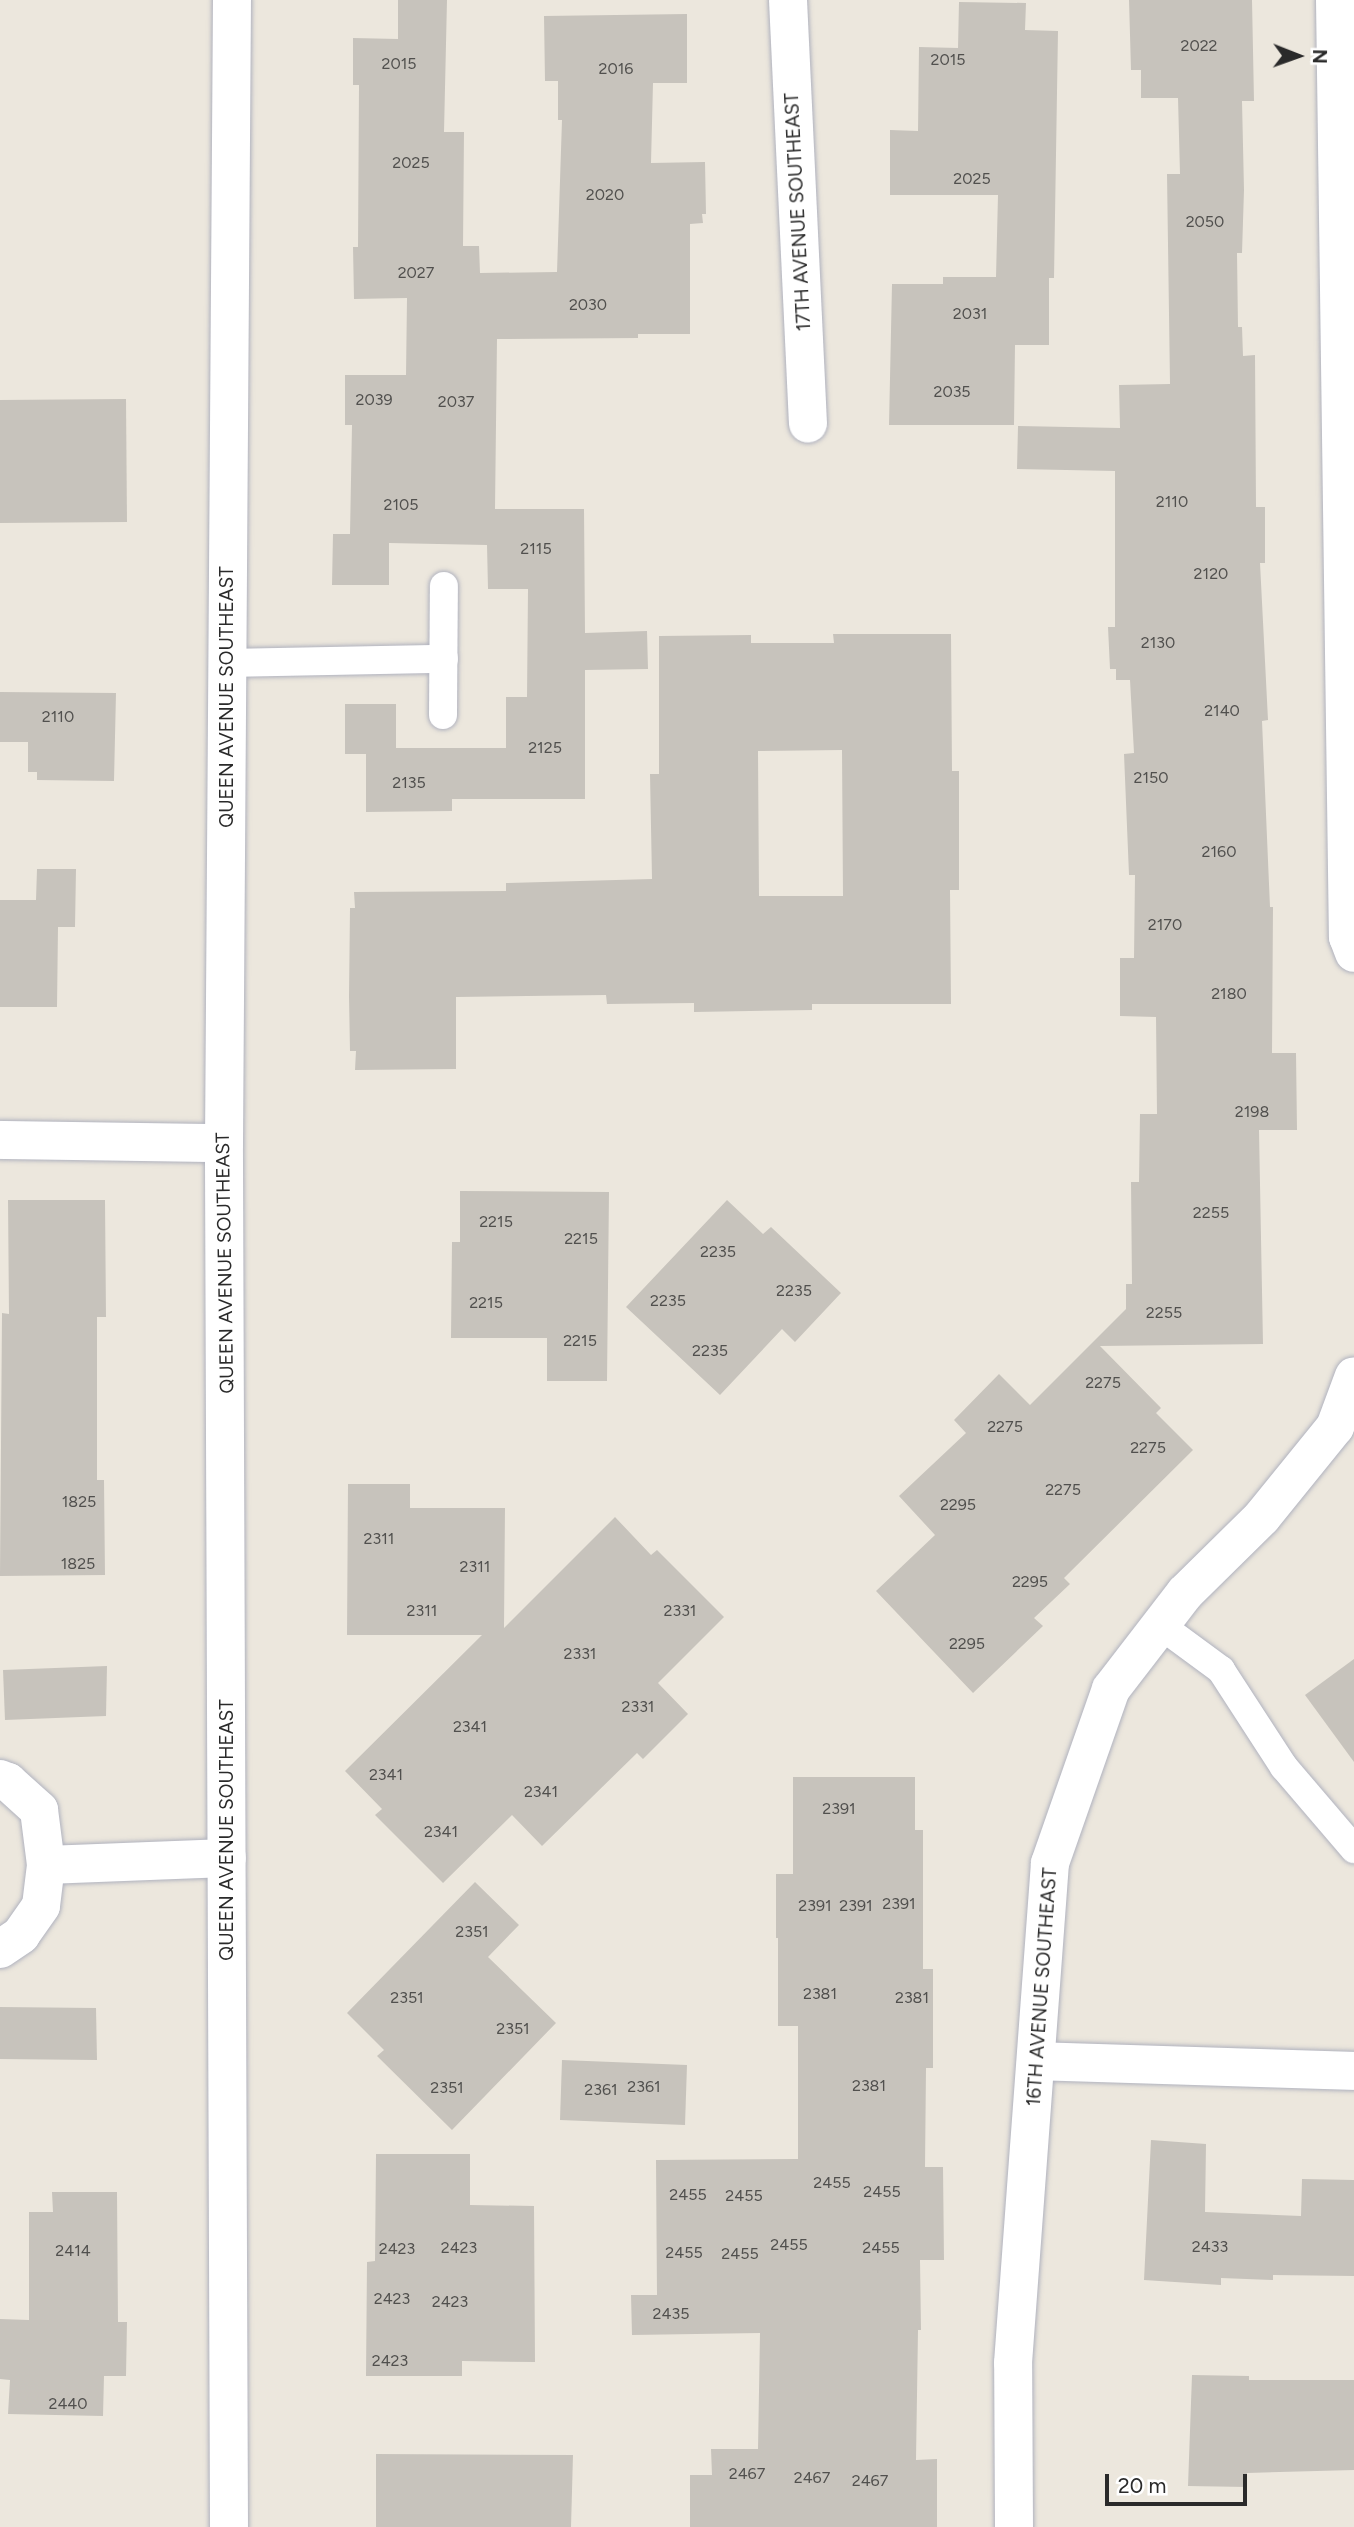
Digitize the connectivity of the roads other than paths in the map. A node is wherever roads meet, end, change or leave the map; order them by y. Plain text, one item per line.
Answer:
1 (232, 0) edge
2 (788, 0) edge
3 (1335, 0) edge
4 (808, 424) dead end
5 (444, 586) dead end
6 (444, 659) junction
7 (228, 663) junction
8 (443, 715) dead end
9 (1354, 953) edge
10 (0, 1140) edge
11 (224, 1143) junction
12 (1354, 1376) edge
13 (1160, 1625) junction
14 (0, 1779) edge
15 (1354, 1849) edge
16 (227, 1858) junction
17 (46, 1865) junction
18 (0, 1948) edge
19 (1036, 2061) junction
20 (1354, 2071) edge
21 (229, 2527) edge
22 (1014, 2527) edge

1 - 7 street, QUEEN AVENUE SOUTHEAST
2 - 4 street, 17TH AVENUE SOUTHEAST
3 - 9 street
5 - 6 lane
6 - 7 lane
6 - 8 lane
7 - 11 street, QUEEN AVENUE SOUTHEAST
10 - 11 street
11 - 16 street, QUEEN AVENUE SOUTHEAST
12 - 13 street, 16TH AVENUE SOUTHEAST
13 - 15 lane
13 - 19 street, 16TH AVENUE SOUTHEAST
14 - 17 street
16 - 17 street
16 - 21 street, QUEEN AVENUE SOUTHEAST
17 - 18 street
19 - 20 street
19 - 22 street, 16TH AVENUE SOUTHEAST

